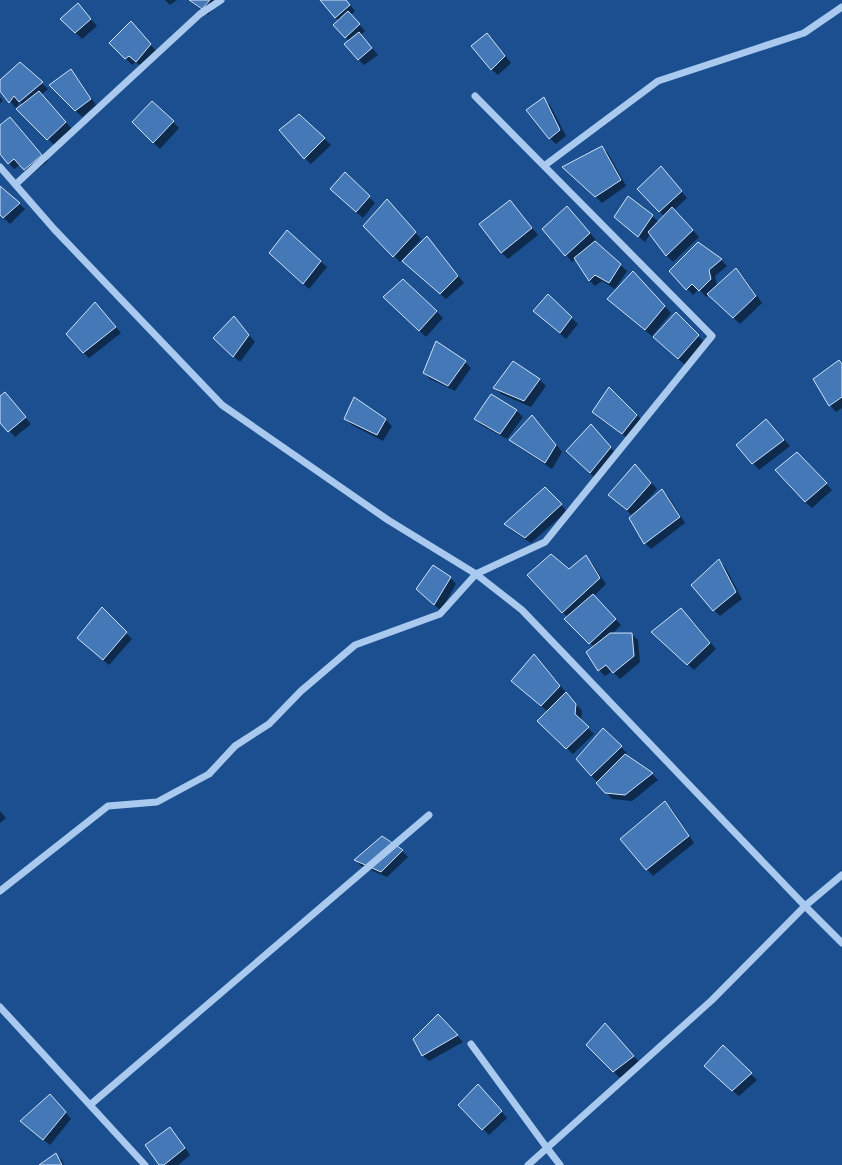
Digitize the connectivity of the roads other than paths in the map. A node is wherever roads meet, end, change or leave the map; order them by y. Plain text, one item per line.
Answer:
1 (221, 0) edge
2 (842, 7) edge
3 (475, 96) dead end
4 (544, 166) junction
5 (0, 168) edge
6 (16, 184) junction
7 (476, 574) junction
8 (429, 815) dead end
9 (842, 875) edge
10 (0, 891) edge
11 (805, 906) junction
12 (842, 943) edge
13 (0, 1007) edge
14 (471, 1044) dead end
15 (90, 1105) junction
16 (547, 1148) junction
17 (145, 1165) edge
18 (528, 1165) edge
19 (560, 1165) edge

1 - 6 street
2 - 4 street
3 - 4 street
4 - 7 street
5 - 6 street
6 - 7 street
7 - 10 street
7 - 11 street
8 - 15 street
9 - 11 street
11 - 12 street
11 - 16 street
13 - 15 street
14 - 16 street
15 - 17 street
16 - 18 street
16 - 19 street

